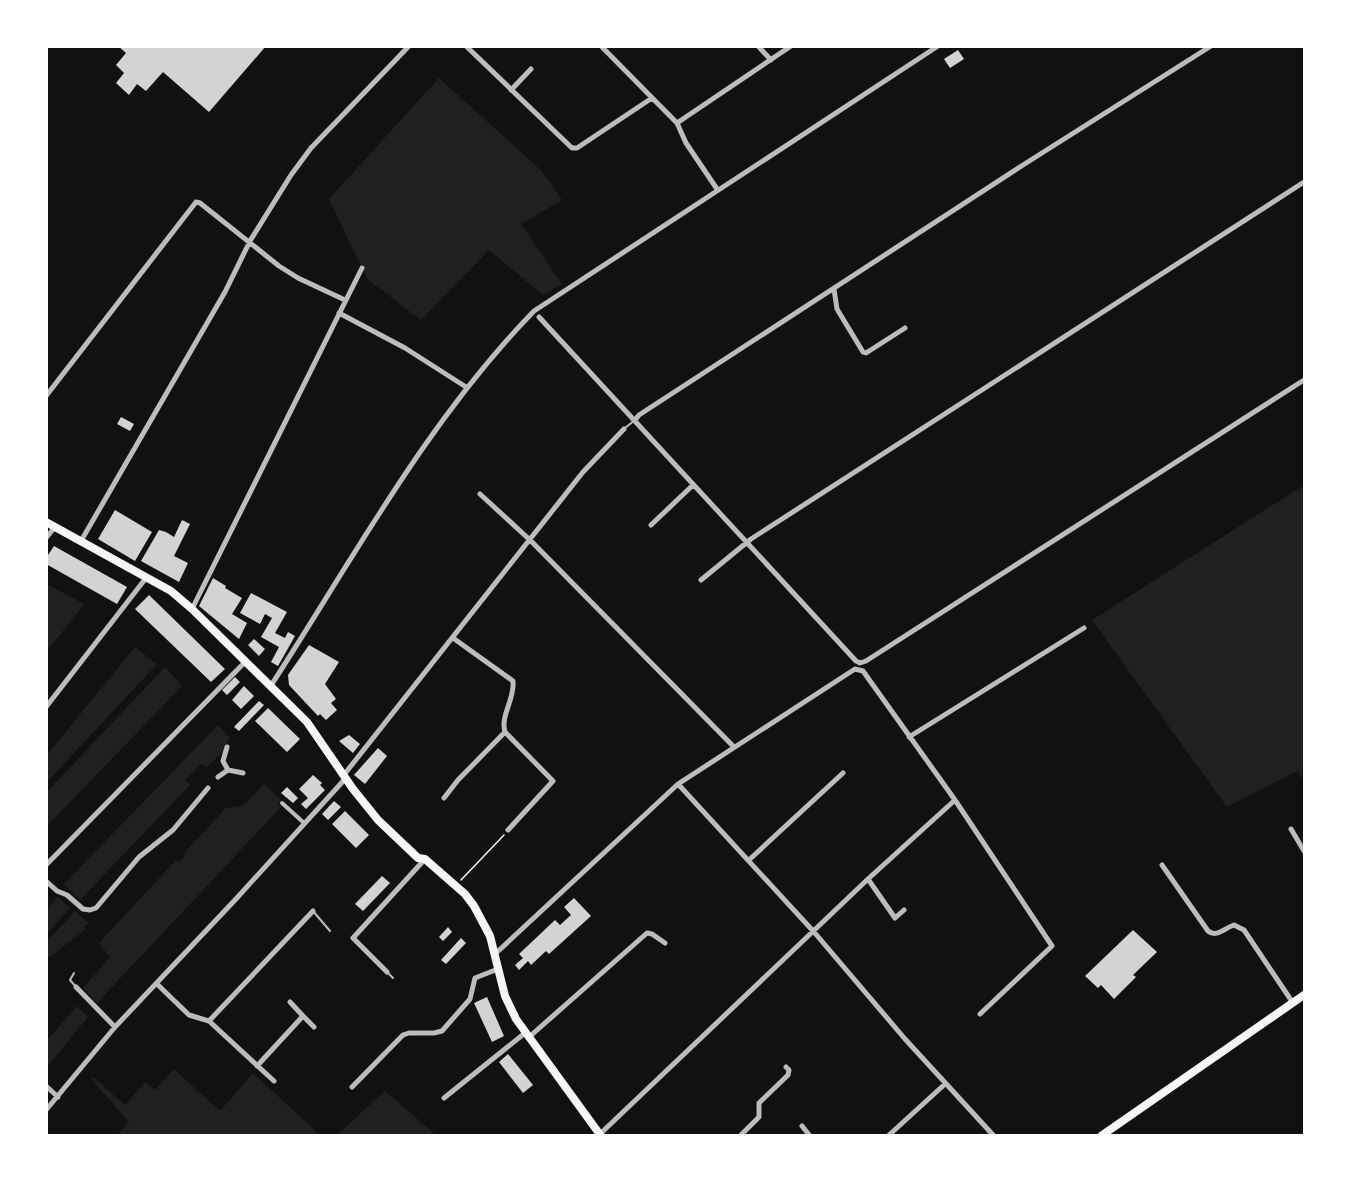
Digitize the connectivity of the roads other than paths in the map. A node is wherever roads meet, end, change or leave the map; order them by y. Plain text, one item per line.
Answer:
1 (409, 46) edge
2 (466, 46) edge
3 (601, 46) edge
4 (758, 46) edge
5 (791, 46) edge
6 (938, 46) edge
7 (1211, 46) edge
8 (771, 60) junction
9 (531, 69) dead end
10 (511, 90) junction
11 (652, 98) junction
12 (677, 123) junction
13 (1305, 182) edge
14 (717, 189) junction
15 (250, 241) junction
16 (362, 268) dead end
17 (834, 289) junction
18 (345, 300) junction
19 (339, 313) junction
20 (539, 317) dead end
21 (905, 328) dead end
22 (1305, 380) edge
23 (466, 387) junction
24 (46, 396) edge
25 (635, 420) junction
26 (624, 429) joint
27 (693, 484) junction
28 (480, 494) dead end
29 (46, 522) edge
30 (651, 525) dead end
31 (55, 527) junction
32 (46, 538) edge
33 (530, 540) junction
34 (81, 541) junction
35 (746, 542) junction
36 (146, 578) junction
37 (701, 580) dead end
38 (192, 609) junction
39 (1084, 628) dead end
40 (453, 638) junction
41 (245, 662) junction
42 (860, 666) junction
43 (270, 687) junction
44 (46, 707) edge
45 (505, 732) junction
46 (909, 737) junction
47 (227, 747) dead end
48 (735, 747) junction
49 (228, 770) junction
50 (243, 773) dead end
51 (843, 773) dead end
52 (218, 777) dead end
53 (344, 778) junction
54 (678, 784) junction
55 (208, 788) dead end
56 (444, 798) dead end
57 (955, 800) junction
58 (282, 803) dead end
59 (304, 823) junction
60 (1291, 829) dead end
61 (508, 830) road end
62 (1305, 851) edge
63 (425, 859) junction
64 (748, 860) junction
65 (46, 865) edge
66 (1162, 865) dead end
67 (867, 879) junction
68 (46, 881) edge
69 (904, 910) dead end
70 (313, 911) joint
71 (330, 930) dead end
72 (814, 932) junction
73 (665, 943) dead end
74 (495, 954) junction
75 (498, 969) junction
76 (387, 972) joint
77 (74, 973) dead end
78 (393, 978) dead end
79 (157, 984) junction
80 (76, 987) joint
81 (1305, 995) edge
82 (290, 1002) dead end
83 (1293, 1003) junction
84 (980, 1014) dead end
85 (303, 1016) junction
86 (209, 1021) junction
87 (115, 1027) junction
88 (314, 1027) dead end
89 (526, 1035) junction
90 (257, 1066) junction
91 (786, 1067) dead end
92 (274, 1081) dead end
93 (945, 1084) junction
94 (46, 1086) edge
95 (352, 1087) dead end
96 (58, 1097) junction
97 (444, 1098) dead end
98 (46, 1110) edge
99 (802, 1126) dead end
100 (601, 1135) edge
101 (740, 1136) edge
102 (810, 1136) edge
103 (888, 1136) edge
104 (994, 1136) edge
105 (1101, 1136) edge

1 - 15 street
2 - 10 street
3 - 11 street
4 - 8 street
5 - 8 street
6 - 14 street
7 - 17 street
8 - 12 street
9 - 10 street
10 - 11 street
11 - 12 street
12 - 14 street
13 - 35 street
14 - 23 street
15 - 18 street
15 - 24 street
15 - 34 street
16 - 18 street
17 - 21 street
17 - 25 street
18 - 19 street
19 - 23 street
19 - 38 street
20 - 25 street
22 - 42 street
23 - 43 street
25 - 26 lane
25 - 27 street
26 - 33 street
27 - 30 street
27 - 35 street
28 - 33 street
29 - 31 main road
31 - 32 street
31 - 34 main road
33 - 40 street
33 - 48 street
34 - 36 main road
35 - 37 street
35 - 42 street
36 - 38 main road
36 - 44 street
38 - 41 main road
39 - 46 street
40 - 45 street
40 - 53 street
41 - 43 main road
41 - 65 street
42 - 46 street
42 - 48 street
43 - 53 main road
45 - 56 street
45 - 61 street
46 - 57 street
47 - 49 street
48 - 54 street
49 - 50 street
49 - 52 street
51 - 64 street
53 - 59 street
53 - 63 main road
54 - 64 street
54 - 74 street
55 - 68 street
57 - 67 street
57 - 84 street
58 - 59 street
59 - 79 street
60 - 62 street
63 - 74 main road
63 - 76 street
64 - 72 street
66 - 83 street
67 - 69 street
67 - 72 street
70 - 71 lane
70 - 86 street
72 - 93 street
72 - 100 street
73 - 89 street
74 - 75 main road
75 - 89 main road
75 - 95 street
76 - 78 lane
77 - 80 lane
79 - 86 street
79 - 87 street
80 - 87 street
81 - 83 main road
82 - 85 street
83 - 105 main road
85 - 88 street
85 - 90 street
86 - 90 street
87 - 96 street
89 - 97 street
89 - 100 main road
90 - 92 street
91 - 101 street
93 - 103 street
93 - 104 street
94 - 96 street
96 - 98 street
99 - 102 street

